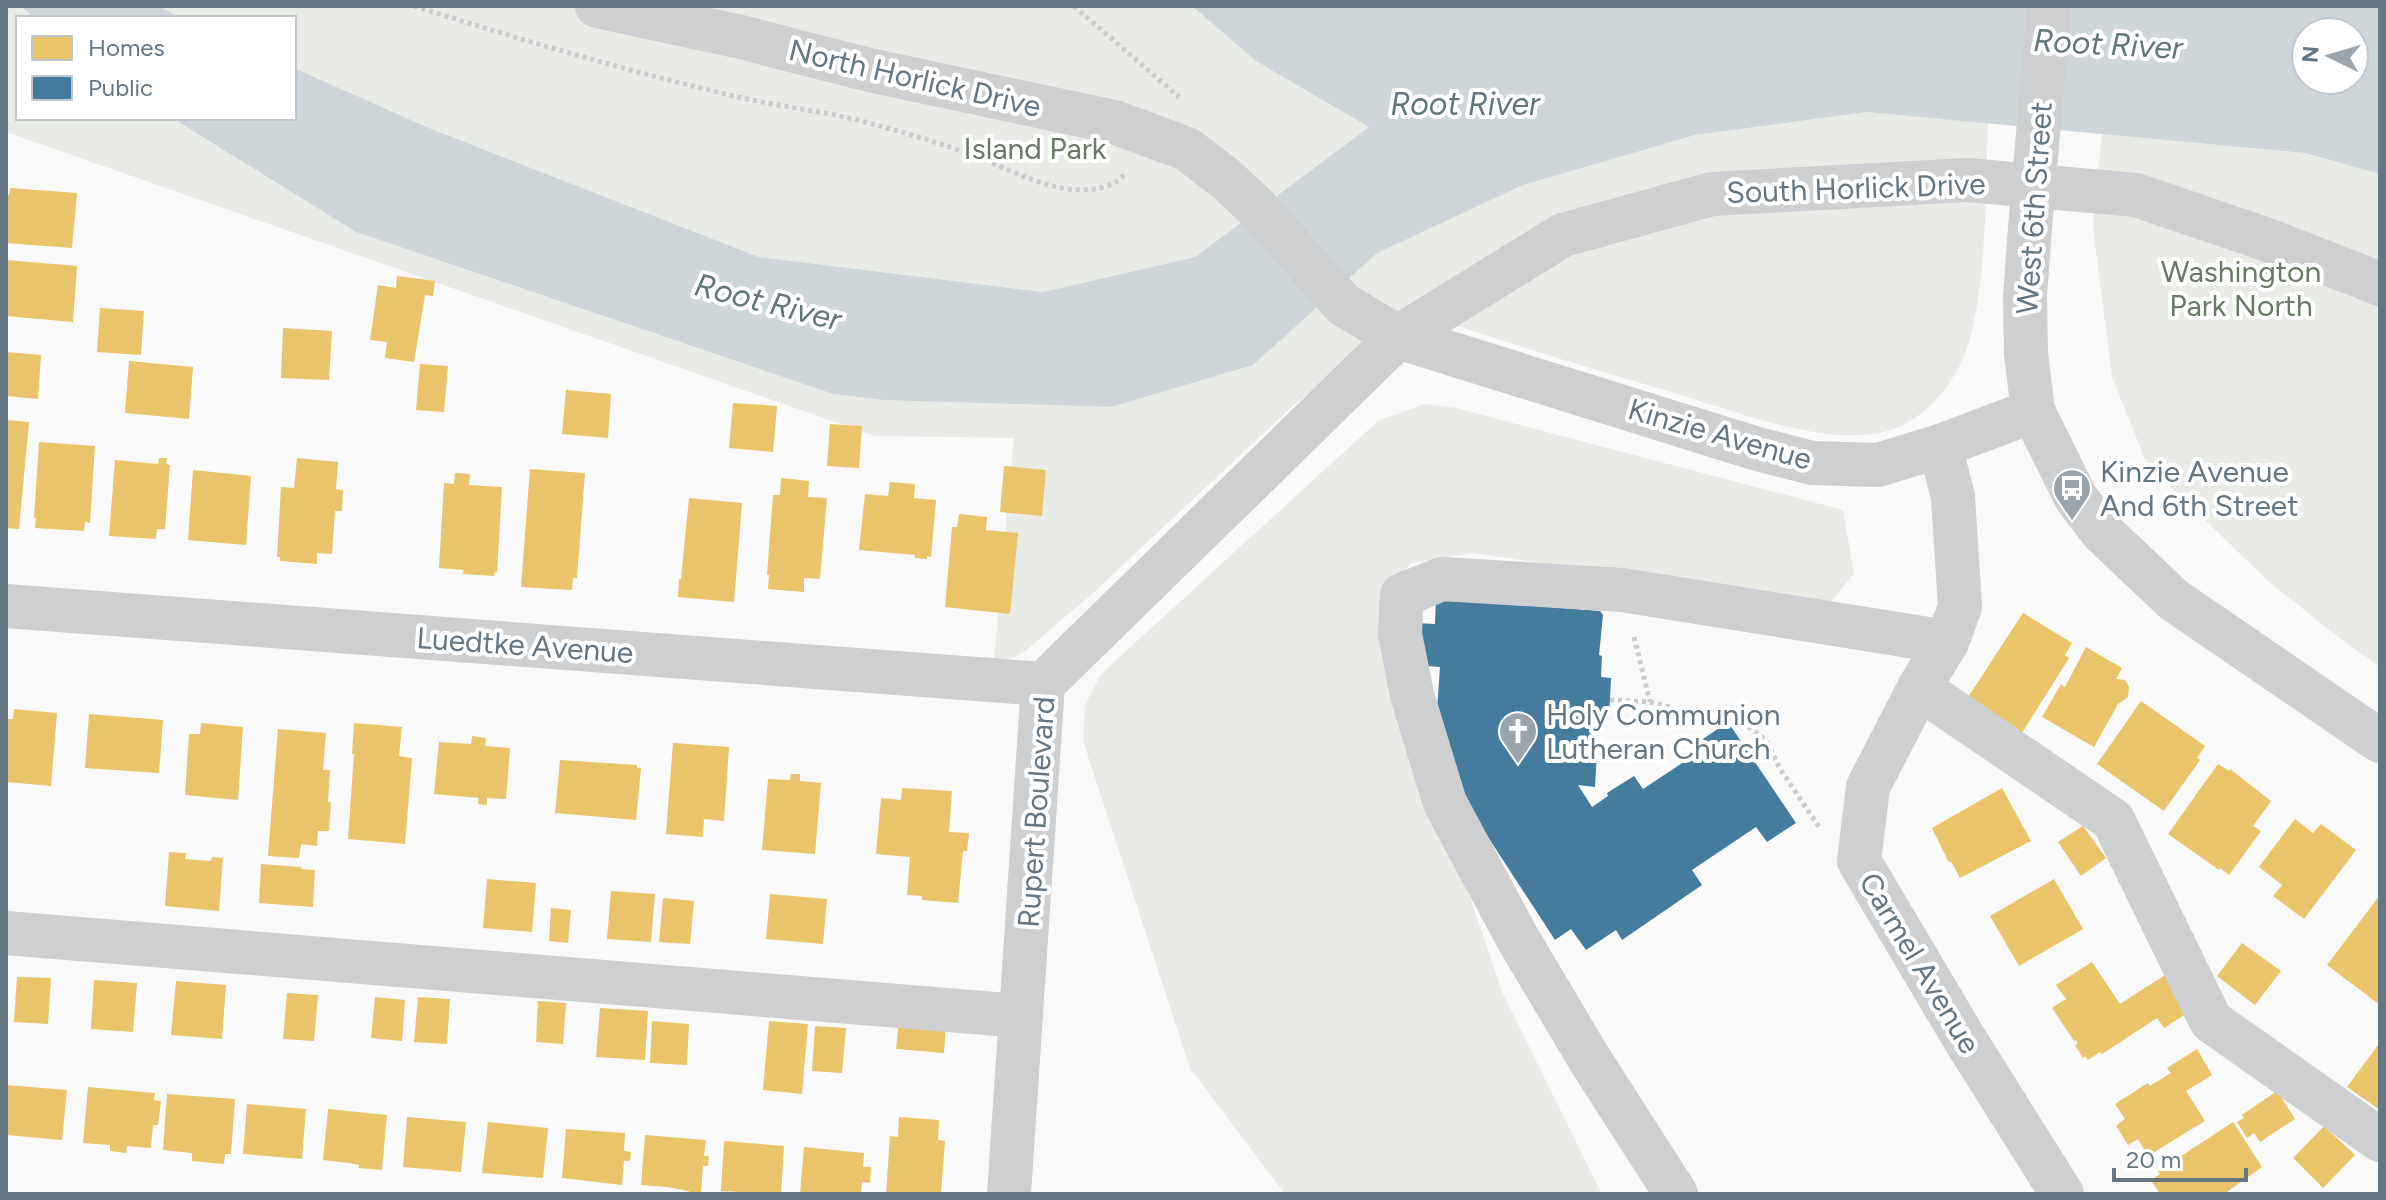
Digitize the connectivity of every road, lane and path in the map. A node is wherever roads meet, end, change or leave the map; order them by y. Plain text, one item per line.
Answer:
1 (414, 6) edge
2 (597, 6) edge
3 (1074, 6) edge
4 (2049, 6) edge
5 (1166, 86) dead end
6 (1130, 163) dead end
7 (2380, 284) edge
8 (1398, 337) junction
9 (2033, 411) junction
10 (1940, 446) junction
11 (1622, 590) junction
12 (6, 606) edge
13 (1947, 642) junction
14 (1043, 684) junction
15 (1919, 688) junction
16 (1610, 700) dead end
17 (1650, 702) junction
18 (2380, 741) edge
19 (1859, 861) junction
20 (6, 933) edge
21 (1021, 1016) junction
22 (2380, 1140) edge
23 (1009, 1194) edge
24 (1676, 1194) edge
25 (2062, 1194) edge

1 - 6 path
2 - 8 street, North Horlick Drive
3 - 5 path
4 - 9 street, West 6th Street, bridge
7 - 8 street, South Horlick Drive
8 - 10 street, Kinzie Avenue
8 - 14 street, Rupert Boulevard
9 - 10 street, Kinzie Avenue
9 - 18 street
10 - 13 street, Carmel Avenue
11 - 13 street
11 - 17 path
11 - 24 street
12 - 14 street, Luedtke Avenue
13 - 15 street, Carmel Avenue
14 - 21 street, Rupert Boulevard
15 - 19 street, Carmel Avenue
15 - 22 street
16 - 17 path
17 - 19 path
19 - 25 street, Carmel Avenue
20 - 21 street
21 - 23 street, Rupert Boulevard

